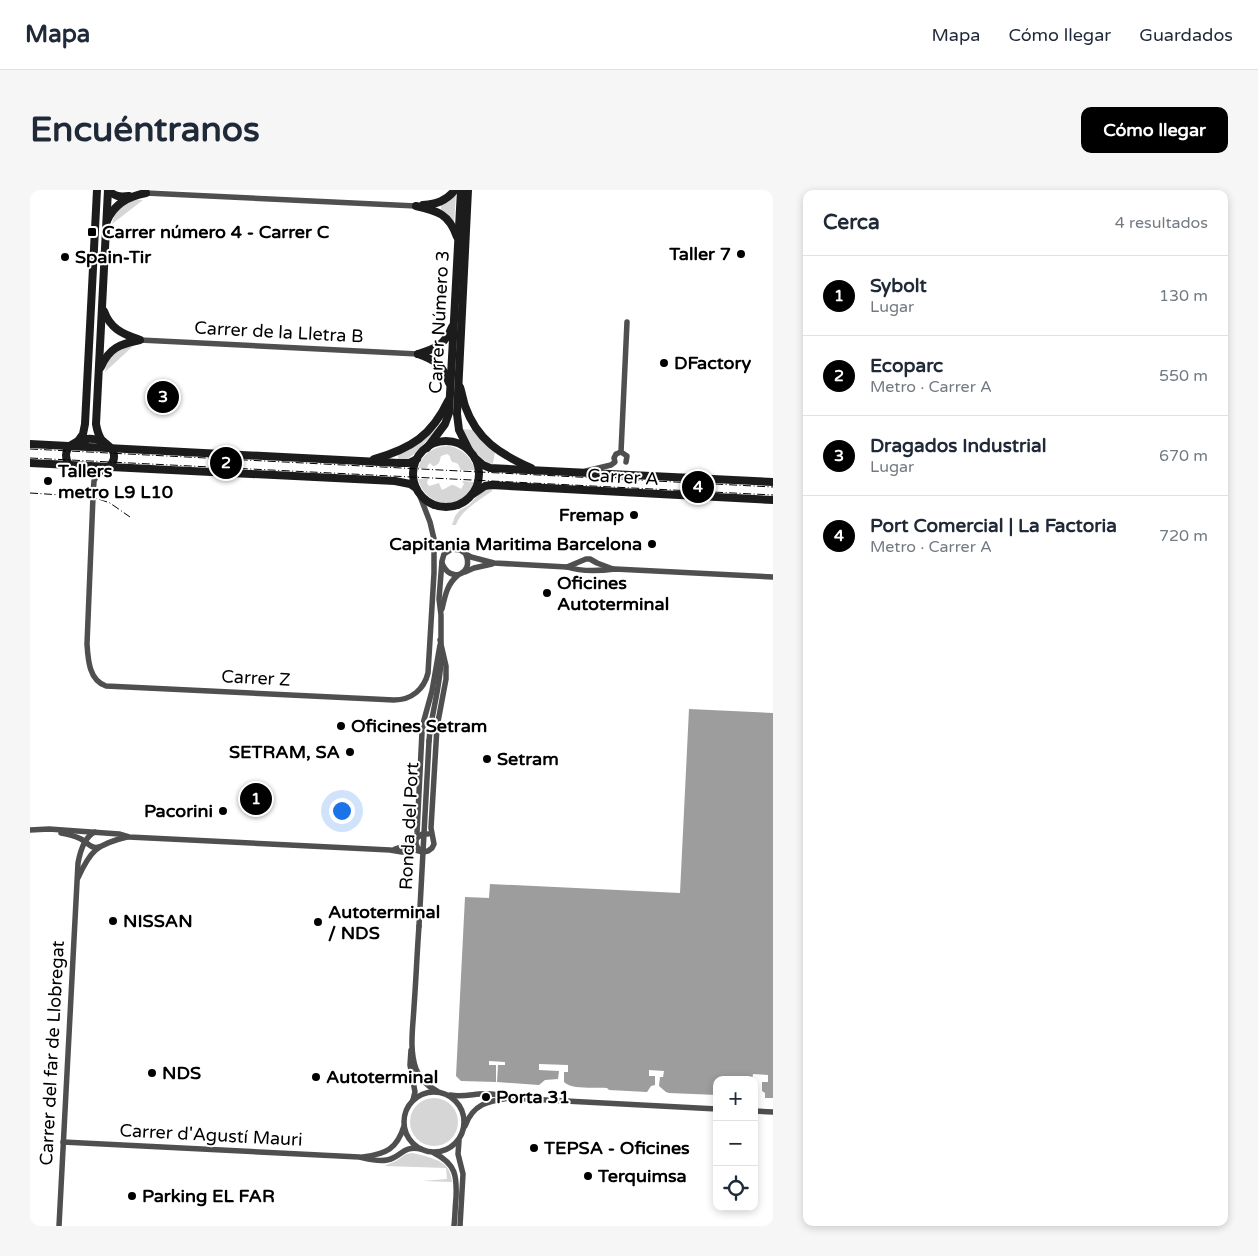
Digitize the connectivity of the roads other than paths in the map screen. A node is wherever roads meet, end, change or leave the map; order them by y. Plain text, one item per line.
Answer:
1 (97, 190) edge
2 (107, 190) edge
3 (455, 190) edge
4 (461, 190) edge
5 (468, 190) edge
6 (137, 192) edge
7 (146, 193) joint
8 (97, 201) junction
9 (416, 206) junction
10 (106, 224) junction
11 (458, 241) junction
12 (103, 308) junction
13 (91, 320) junction
14 (454, 321) junction
15 (627, 322) dead end
16 (101, 338) junction
17 (125, 339) junction
18 (140, 340) joint
19 (89, 352) junction
20 (418, 354) junction
21 (99, 371) junction
22 (459, 381) junction
23 (451, 388) junction
24 (450, 397) junction
25 (78, 441) junction
26 (104, 442) junction
27 (30, 444) edge
28 (70, 446) junction
29 (112, 448) junction
30 (427, 448) junction
31 (469, 450) junction
32 (621, 452) junction
33 (475, 458) junction
34 (417, 459) junction
35 (365, 461) junction
36 (30, 463) edge
37 (70, 465) junction
38 (109, 466) junction
39 (535, 470) junction
40 (582, 472) junction
41 (98, 473) junction
42 (630, 474) junction
43 (773, 482) edge
44 (417, 489) junction
45 (473, 494) junction
46 (773, 500) edge
47 (463, 552) junction
48 (494, 563) junction
49 (442, 564) junction
50 (567, 567) junction
51 (615, 570) junction
52 (461, 574) junction
53 (773, 577) edge
54 (441, 615) junction
55 (440, 640) junction
56 (30, 831) edge
57 (97, 832) junction
58 (129, 837) junction
59 (417, 838) junction
60 (434, 839) junction
61 (87, 843) junction
62 (100, 847) junction
63 (390, 850) junction
64 (421, 851) junction
65 (76, 882) junction
66 (412, 1041) junction
67 (444, 1094) junction
68 (509, 1098) junction
69 (412, 1101) junction
70 (713, 1109) edge
71 (758, 1111) edge
72 (773, 1112) edge
73 (404, 1126) junction
74 (464, 1126) junction
75 (460, 1138) junction
76 (63, 1142) junction
77 (421, 1149) junction
78 (434, 1152) junction
79 (359, 1157) junction
80 (59, 1226) edge
81 (454, 1226) edge
82 (460, 1226) edge

1 - 8 main road
2 - 6 main road
2 - 8 main road
2 - 10 main road
3 - 9 main road
4 - 11 main road, Carrer Número 3
5 - 22 main road, Carrer Número 3
6 - 7 main road
6 - 10 main road
7 - 9 street
8 - 13 main road
9 - 11 main road
10 - 12 main road
11 - 14 main road, Carrer Número 3
12 - 16 main road
12 - 17 main road
13 - 16 main road
13 - 19 main road
14 - 20 main road
14 - 23 main road, Carrer Número 3
15 - 32 street
16 - 17 main road
16 - 19 main road
16 - 21 main road
17 - 18 main road
17 - 21 main road
18 - 20 street, Carrer de la Lletra B
19 - 25 main road
20 - 23 main road
21 - 26 main road
22 - 31 main road, Carrer Número 3
22 - 39 main road
23 - 24 main road, Carrer Número 3
24 - 30 main road, Carrer Número 3
24 - 35 main road
25 - 26 main road
25 - 28 main road
26 - 29 main road
27 - 28 main road
28 - 29 main road
28 - 37 main road
29 - 35 main road
29 - 38 main road
30 - 31 main road
30 - 34 main road
31 - 33 main road
32 - 40 street
32 - 42 street
33 - 39 main road, Carrer A
33 - 45 main road
34 - 35 main road
34 - 44 main road
36 - 37 main road
37 - 38 main road
37 - 41 main road
38 - 41 main road
38 - 44 main road
39 - 40 main road, Carrer A
40 - 42 main road, Carrer A
41 - 44 street, Carrer Z
42 - 43 main road, Carrer A
44 - 45 main road
45 - 46 main road, Carrer A
47 - 48 street
47 - 49 street
47 - 52 street
48 - 50 street
48 - 52 street
49 - 52 street
49 - 54 street
50 - 51 street
50 - 51 street
51 - 53 street
52 - 54 street
54 - 55 street, Ronda del Port
55 - 59 street
55 - 60 street
55 - 66 street, Ronda del Port, bridge
56 - 57 street
56 - 61 street
57 - 58 street
57 - 61 street
57 - 62 street
58 - 62 street
58 - 63 street
59 - 60 street
59 - 63 street
59 - 64 street
60 - 64 street
61 - 62 street
61 - 65 street, Carrer del far de Llobregat
62 - 65 street
63 - 64 street
65 - 76 street, Carrer del far de Llobregat
66 - 67 street
66 - 69 street
67 - 68 street
67 - 69 street
67 - 74 street
68 - 70 street
68 - 74 street
69 - 73 street
71 - 72 street
73 - 77 street
73 - 79 street
74 - 75 street
75 - 78 street
75 - 82 street
76 - 79 street, Carrer d'Agustí Mauri
76 - 80 street, Carrer del far de Llobregat
77 - 78 street
77 - 79 street
78 - 81 street

